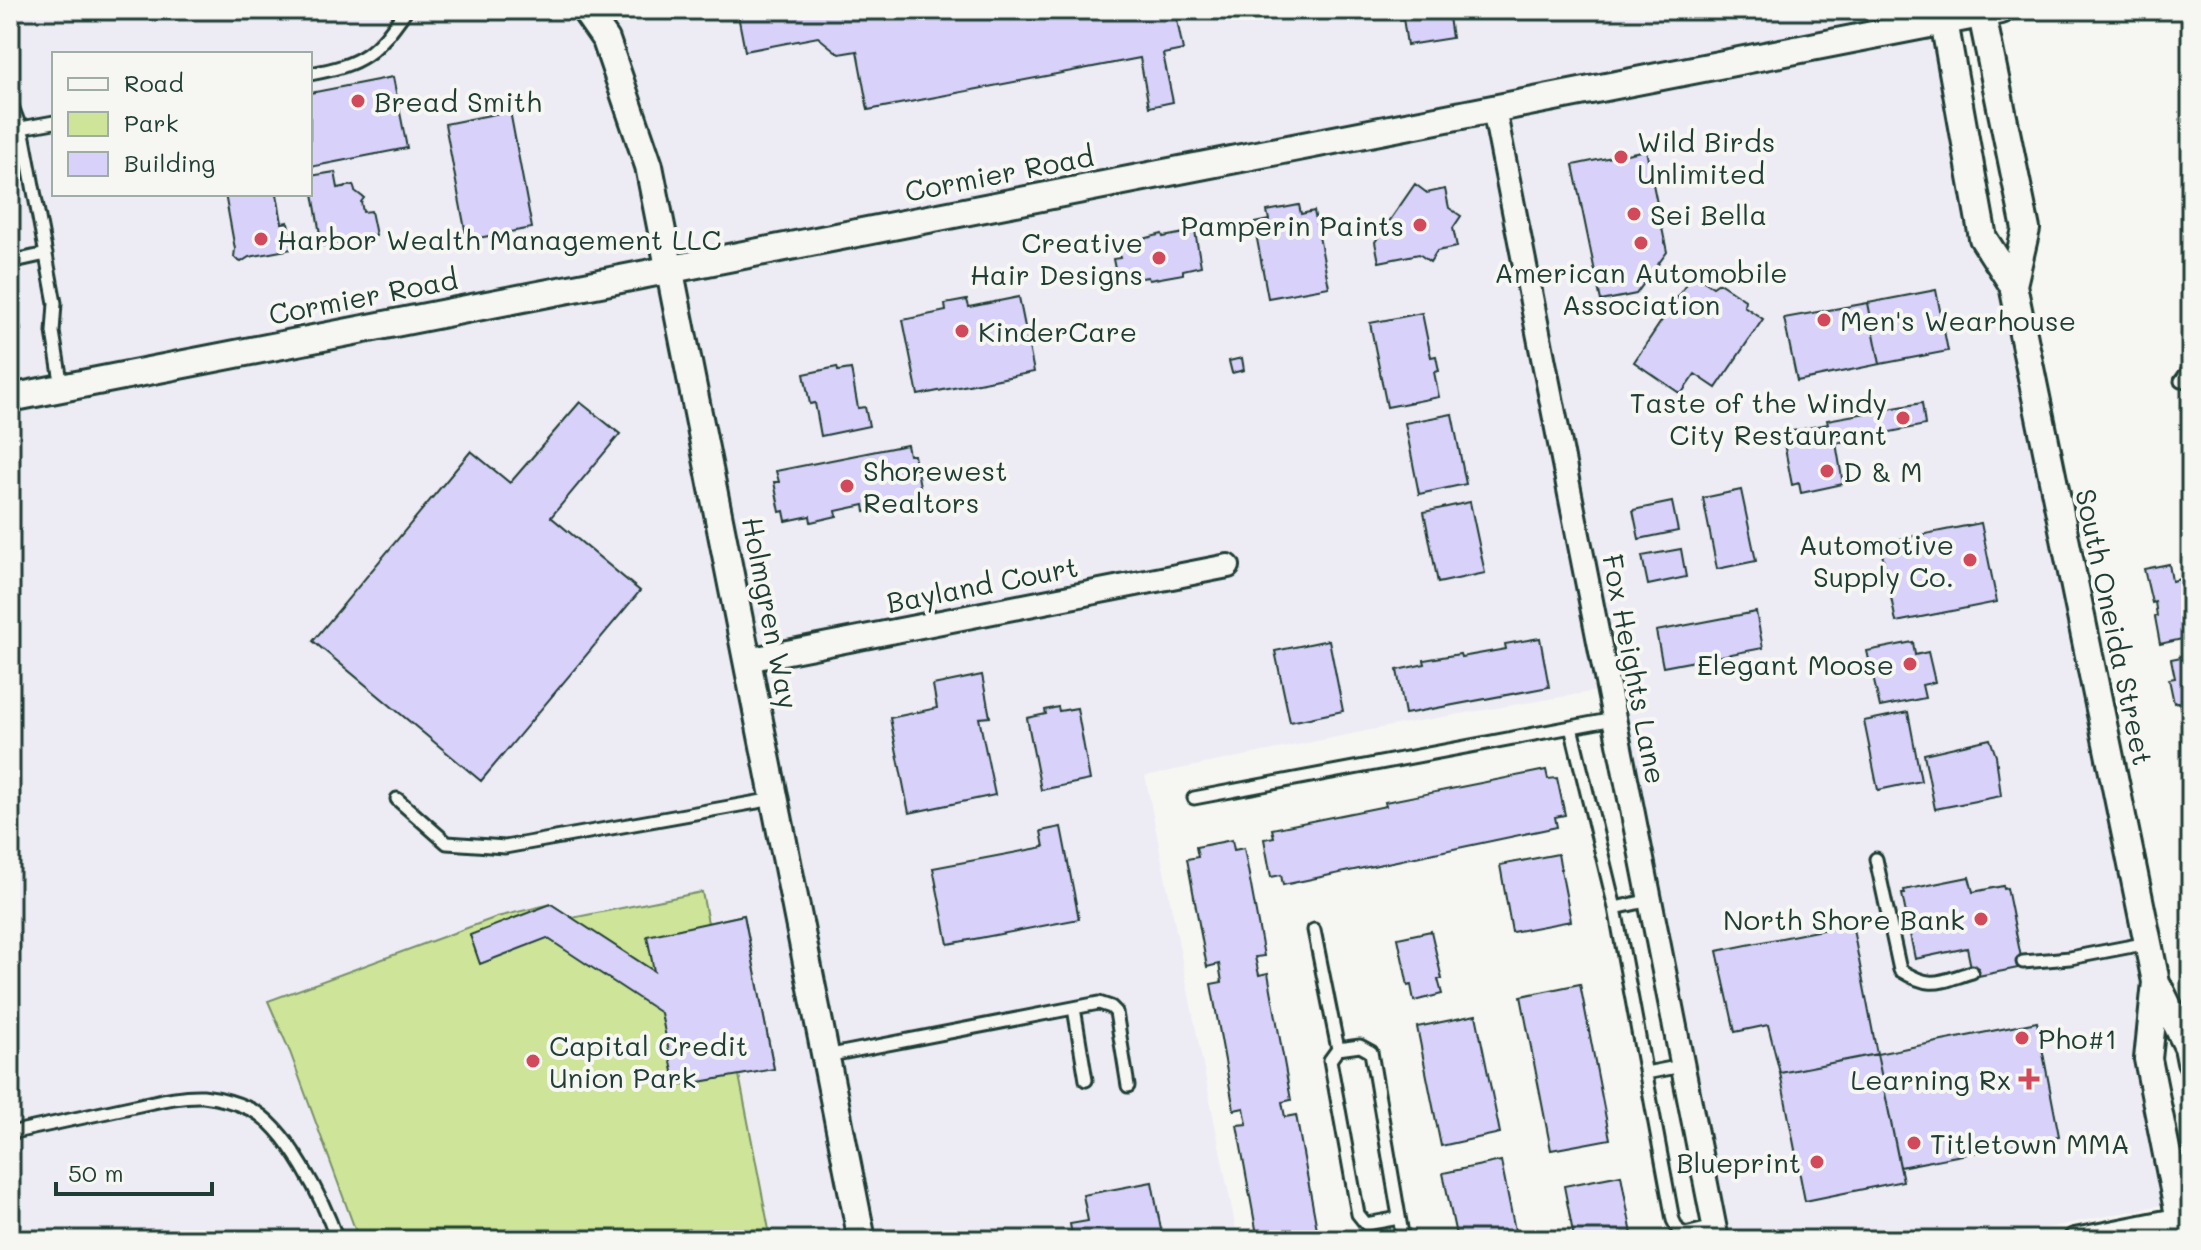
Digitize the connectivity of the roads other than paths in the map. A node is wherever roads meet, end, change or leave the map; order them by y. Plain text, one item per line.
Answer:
1 (406, 10) edge
2 (585, 10) edge
3 (1988, 11) edge
4 (1942, 16) edge
5 (312, 74) edge
6 (10, 101) edge
7 (1494, 109) junction
8 (52, 122) edge
9 (21, 128) junction
10 (46, 254) junction
11 (10, 262) edge
12 (671, 269) junction
13 (2013, 285) junction
14 (2191, 367) edge
15 (2181, 381) dead end
16 (62, 387) junction
17 (10, 398) edge
18 (1228, 566) dead end
19 (747, 660) junction
20 (1614, 719) junction
21 (1571, 727) junction
22 (1194, 798) dead end
23 (397, 799) dead end
24 (775, 799) junction
25 (1876, 859) dead end
26 (1650, 900) junction
27 (1615, 908) junction
28 (1314, 930) dead end
29 (2149, 943) junction
30 (2023, 962) dead end
31 (1972, 972) dead end
32 (2156, 982) junction
33 (1074, 1008) junction
34 (1338, 1049) junction
35 (825, 1056) junction
36 (2191, 1062) edge
37 (1682, 1066) junction
38 (1646, 1073) junction
39 (1086, 1080) dead end
40 (1128, 1086) dead end
41 (10, 1133) edge
42 (1399, 1218) junction
43 (2185, 1226) edge
44 (1715, 1234) edge
45 (337, 1240) edge
46 (862, 1240) edge
47 (1403, 1240) edge
48 (2075, 1240) edge

1 - 5 lane
2 - 12 street, Holmgren Way
3 - 4 street, Cormier Road
3 - 13 street, South Oneida Street
4 - 7 street, Cormier Road
4 - 13 street, South Oneida Street
6 - 9 lane
7 - 12 street, Cormier Road
7 - 20 street, Fox Heights Lane
8 - 9 lane
9 - 10 lane
10 - 11 lane
10 - 16 lane
12 - 16 street, Cormier Road
12 - 19 street, Holmgren Way
13 - 29 street, South Oneida Street
14 - 15 lane
16 - 17 street, Cormier Road
18 - 19 street, Bayland Court
19 - 24 street, Holmgren Way
20 - 21 lane
20 - 26 street, Fox Heights Lane
21 - 22 lane
21 - 27 lane
23 - 24 lane
24 - 35 street, Holmgren Way
25 - 31 lane
26 - 27 lane
26 - 37 street, Fox Heights Lane
27 - 38 lane
28 - 34 lane
29 - 30 lane
29 - 32 street, South Oneida Street
32 - 36 street, South Oneida Street
32 - 43 street, South Oneida Street
33 - 35 lane
33 - 39 lane
33 - 40 lane
34 - 42 lane
34 - 42 lane
35 - 46 street, Holmgren Way
37 - 38 lane
37 - 44 street, Fox Heights Lane
38 - 44 lane
41 - 45 lane
42 - 47 lane
43 - 48 street

